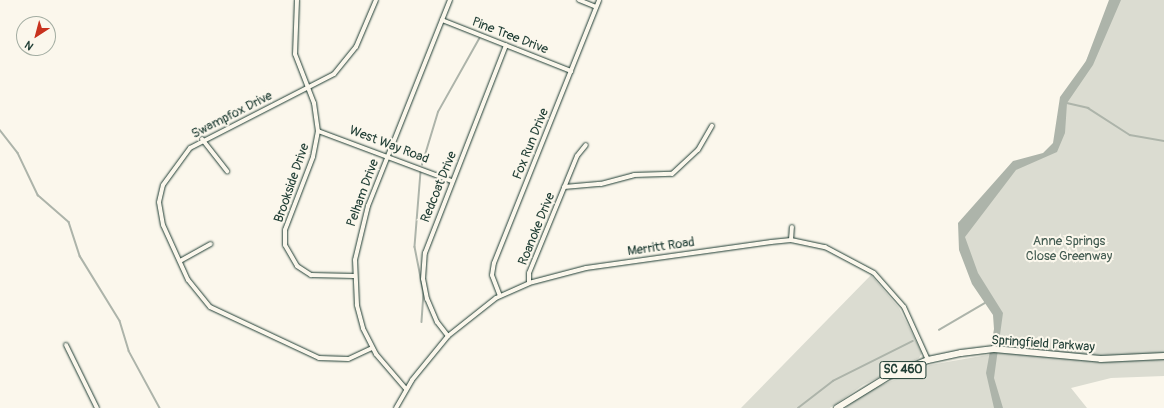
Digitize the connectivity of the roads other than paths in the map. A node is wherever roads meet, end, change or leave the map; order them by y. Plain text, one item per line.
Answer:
1 (297, 0) edge
2 (376, 0) edge
3 (450, 0) edge
4 (579, 0) edge
5 (598, 0) edge
6 (596, 7) junction
7 (442, 20) junction
8 (506, 45) junction
9 (571, 71) junction
10 (309, 88) junction
11 (712, 126) dead end
12 (318, 131) junction
13 (202, 139) junction
14 (586, 145) dead end
15 (388, 155) junction
16 (227, 171) dead end
17 (452, 181) junction
18 (564, 187) junction
19 (792, 227) dead end
20 (791, 240) junction
21 (210, 244) dead end
22 (180, 261) junction
23 (354, 276) junction
24 (529, 283) junction
25 (500, 296) junction
26 (448, 336) junction
27 (66, 345) dead end
28 (372, 348) junction
29 (1164, 356) edge
30 (928, 360) junction
31 (406, 389) junction
32 (97, 408) edge
33 (396, 408) edge
34 (837, 408) edge

1 - 10 street, Brookside Drive
2 - 10 street, Swampfox Drive
3 - 7 street, Pelham Drive
4 - 6 street
5 - 6 street, Fox Run Drive
6 - 9 street, Fox Run Drive
7 - 8 street, Pine Tree Drive
7 - 15 street, Pelham Drive
8 - 9 street, Pine Tree Drive
8 - 17 street, Redcoat Drive
9 - 25 street, Fox Run Drive
10 - 12 street, Brookside Drive
10 - 13 street, Swampfox Drive
11 - 18 street, Roanoke Drive
12 - 15 street, West Way Road
12 - 23 street, Brookside Drive
13 - 16 street
13 - 22 street, Swampfox Drive
14 - 18 street
15 - 17 street, West Way Road
15 - 23 street, Pelham Drive
17 - 26 street, Redcoat Drive
18 - 24 street, Roanoke Drive
19 - 20 street
20 - 24 street, Merritt Road
20 - 30 street, Merritt Road
21 - 22 street
22 - 28 street, Swampfox Drive
23 - 28 street, Pelham Drive
24 - 25 street, Merritt Road
25 - 26 street, Merritt Road
26 - 31 street, Merritt Road
27 - 32 street
28 - 31 street, Pelham Drive
29 - 30 main road, Springfield Parkway / SC 460
30 - 34 main road, Springfield Parkway / SC 460
31 - 33 street, Merritt Road

